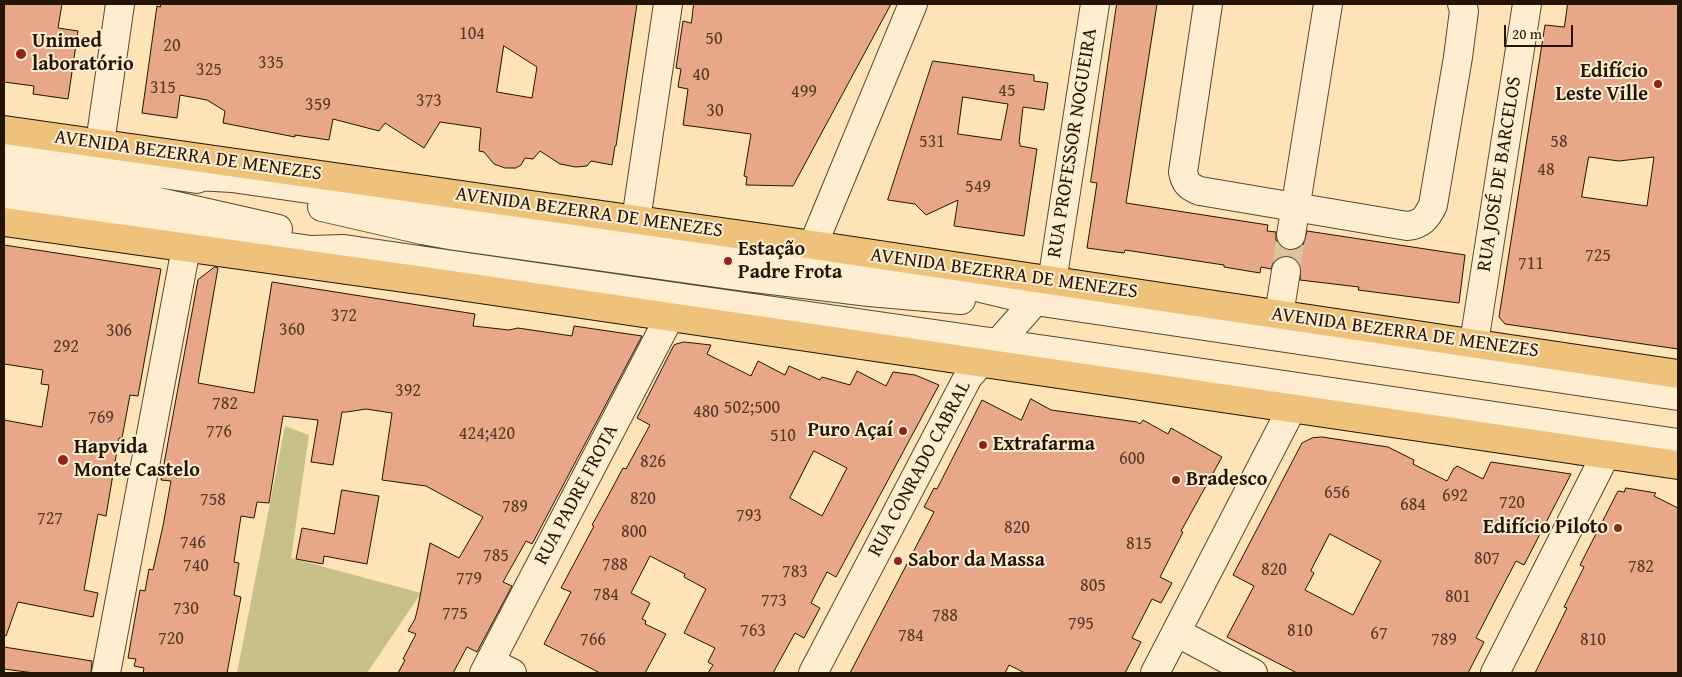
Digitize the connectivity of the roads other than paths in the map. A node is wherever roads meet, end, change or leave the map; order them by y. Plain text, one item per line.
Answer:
1 (120, 4) edge
2 (668, 4) edge
3 (913, 4) edge
4 (1095, 4) edge
5 (1208, 4) edge
6 (1328, 4) edge
7 (1462, 4) edge
8 (1526, 4) edge
9 (4, 130) edge
10 (100, 143) junction
11 (4, 151) edge
12 (4, 179) edge
13 (4, 206) edge
14 (1296, 207) junction
15 (636, 220) junction
16 (4, 222) edge
17 (1291, 235) tunnel mouth
18 (813, 246) junction
19 (186, 248) junction
20 (344, 249) junction
21 (1286, 271) tunnel mouth
22 (1044, 291) junction
23 (1279, 315) junction
24 (669, 318) junction
25 (1474, 344) junction
26 (989, 353) junction
27 (1678, 374) edge
28 (1678, 396) edge
29 (1292, 408) junction
30 (1678, 443) edge
31 (1606, 454) junction
32 (1678, 465) edge
33 (1176, 632) junction
34 (495, 670) edge
35 (106, 673) edge
36 (813, 673) edge
37 (1155, 673) edge
38 (1253, 673) edge
39 (1495, 673) edge

1 - 10 street
2 - 15 street
3 - 18 street
4 - 22 street, RUA PROFESSOR NOGUEIRA
5 - 14 street
6 - 14 street
7 - 14 street
8 - 25 street, RUA JOSÉ DE BARCELOS
9 - 10 main road, AVENIDA BEZERRA DE MENEZES
10 - 15 main road, AVENIDA BEZERRA DE MENEZES
11 - 22 street, AVENIDA BEZERRA DE MENEZES
12 - 20 street
13 - 20 street
14 - 17 street
15 - 18 main road, AVENIDA BEZERRA DE MENEZES
16 - 19 main road
18 - 22 main road, AVENIDA BEZERRA DE MENEZES
19 - 24 main road
19 - 35 street
20 - 26 street
21 - 23 street
22 - 23 main road, AVENIDA BEZERRA DE MENEZES
22 - 26 street, RUA CONRADO CABRAL
22 - 28 street, AVENIDA BEZERRA DE MENEZES
23 - 25 main road, AVENIDA BEZERRA DE MENEZES
24 - 26 main road
24 - 34 street, RUA PADRE FROTA
25 - 27 main road, AVENIDA BEZERRA DE MENEZES
26 - 29 main road
26 - 30 street
26 - 36 street, RUA CONRADO CABRAL
29 - 31 main road
29 - 33 street
31 - 32 main road
31 - 39 street
33 - 37 street
33 - 38 street

